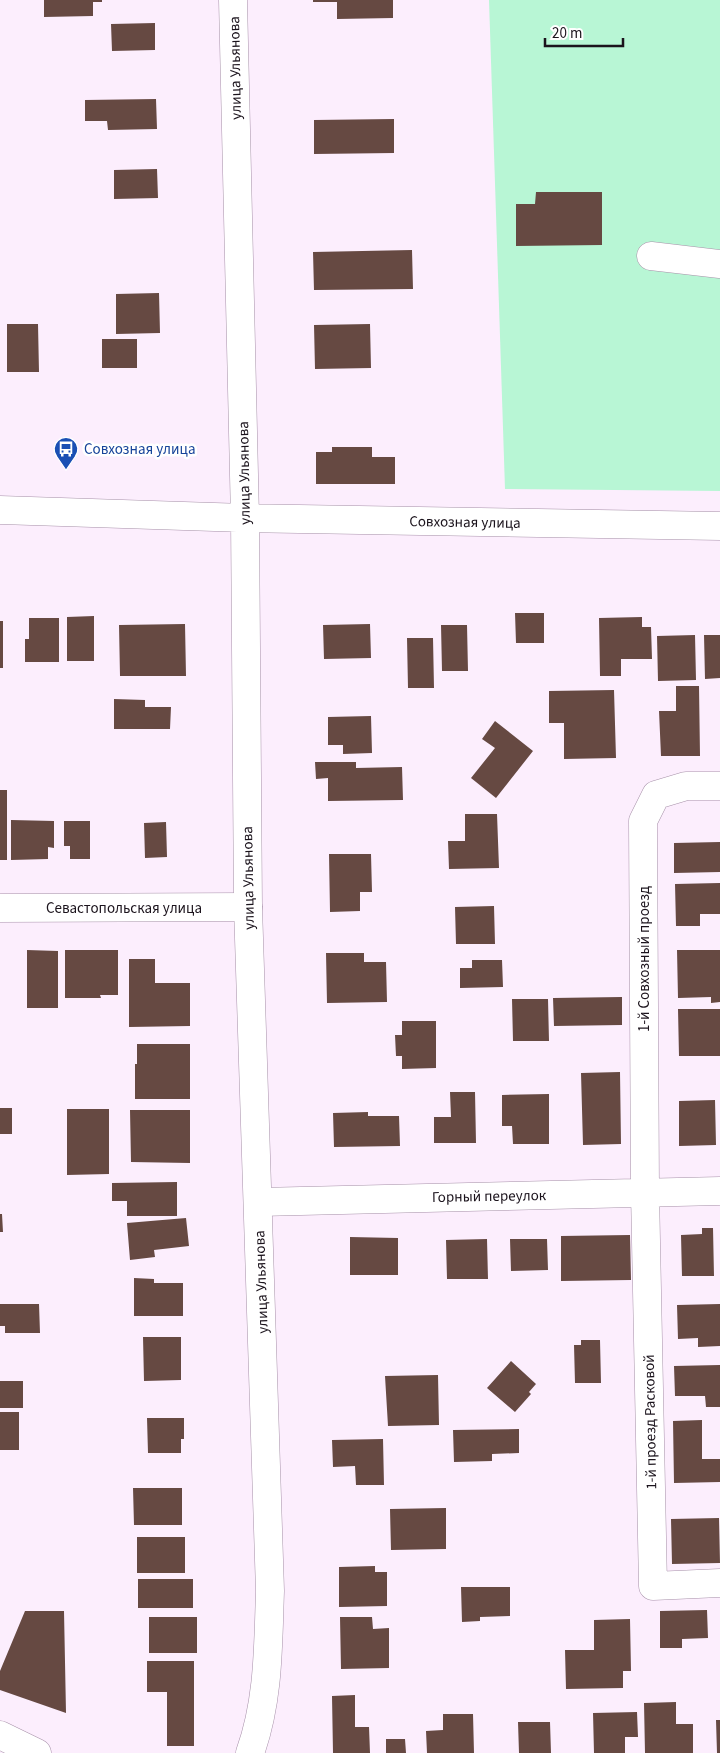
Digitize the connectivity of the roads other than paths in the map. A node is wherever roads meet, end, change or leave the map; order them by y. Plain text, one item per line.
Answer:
1 (233, 0) edge
2 (651, 256) dead end
3 (720, 264) edge
4 (0, 510) edge
5 (245, 518) junction
6 (720, 526) edge
7 (720, 786) edge
8 (248, 907) junction
9 (0, 908) edge
10 (720, 1191) edge
11 (645, 1192) junction
12 (259, 1202) junction
13 (720, 1584) edge
14 (0, 1735) edge
15 (37, 1753) edge
16 (250, 1753) edge

1 - 5 street, улица Ульянова
2 - 3 street
4 - 5 street, Совхозная улица
5 - 6 street, Совхозная улица
5 - 8 street, улица Ульянова
7 - 11 street, 1-й Совхозный проезд
8 - 9 street, Севастопольская улица
8 - 12 street, улица Ульянова
10 - 11 street, Горный переулок
11 - 12 street, Горный переулок
11 - 13 street, 1-й проезд Расковой
12 - 16 street, улица Ульянова
14 - 15 street

